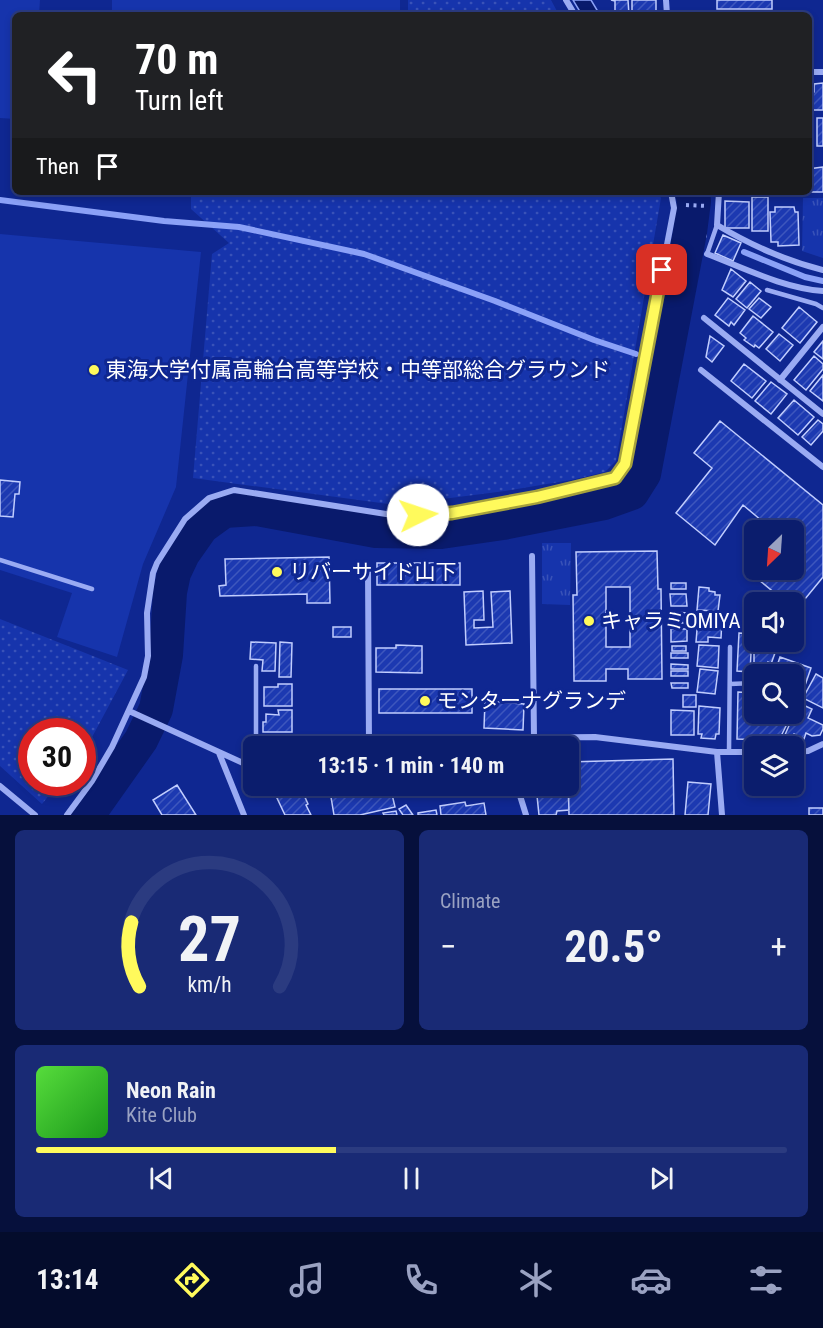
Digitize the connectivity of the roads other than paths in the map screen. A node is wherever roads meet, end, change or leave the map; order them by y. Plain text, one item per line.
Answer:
1 (672, 195) edge
2 (719, 195) edge
3 (717, 225) junction
4 (707, 254) joint
5 (823, 270) edge
6 (767, 290) dead end
7 (823, 291) edge
8 (823, 308) edge
9 (704, 318) dead end
10 (823, 327) edge
11 (701, 370) dead end
12 (780, 380) junction
13 (823, 414) edge
14 (823, 467) edge
15 (532, 556) dead end
16 (0, 560) edge
17 (368, 568) dead end
18 (92, 589) dead end
19 (730, 646) dead end
20 (256, 666) dead end
21 (744, 683) edge
22 (730, 684) junction
23 (129, 711) junction
24 (256, 736) edge
25 (369, 736) edge
26 (534, 736) edge
27 (579, 737) edge
28 (823, 744) edge
29 (804, 751) edge
30 (717, 752) junction
31 (729, 752) junction
32 (744, 752) edge
33 (219, 753) junction
34 (243, 763) edge
35 (0, 786) edge
36 (520, 796) edge
37 (35, 815) edge
38 (67, 815) edge
39 (244, 815) edge
40 (525, 815) edge
41 (722, 815) edge

1 - 23 street
2 - 3 street
3 - 4 lane
3 - 5 street
4 - 7 street
6 - 8 lane
9 - 12 street
10 - 12 street
11 - 14 street
12 - 13 street
15 - 26 street
16 - 18 lane
17 - 25 street
19 - 22 lane
20 - 24 lane
21 - 22 lane
22 - 31 lane
23 - 33 street
23 - 38 street
27 - 30 street
28 - 29 street
30 - 31 street
30 - 41 street
31 - 32 street
33 - 34 street
33 - 39 street
35 - 37 street
36 - 40 street

